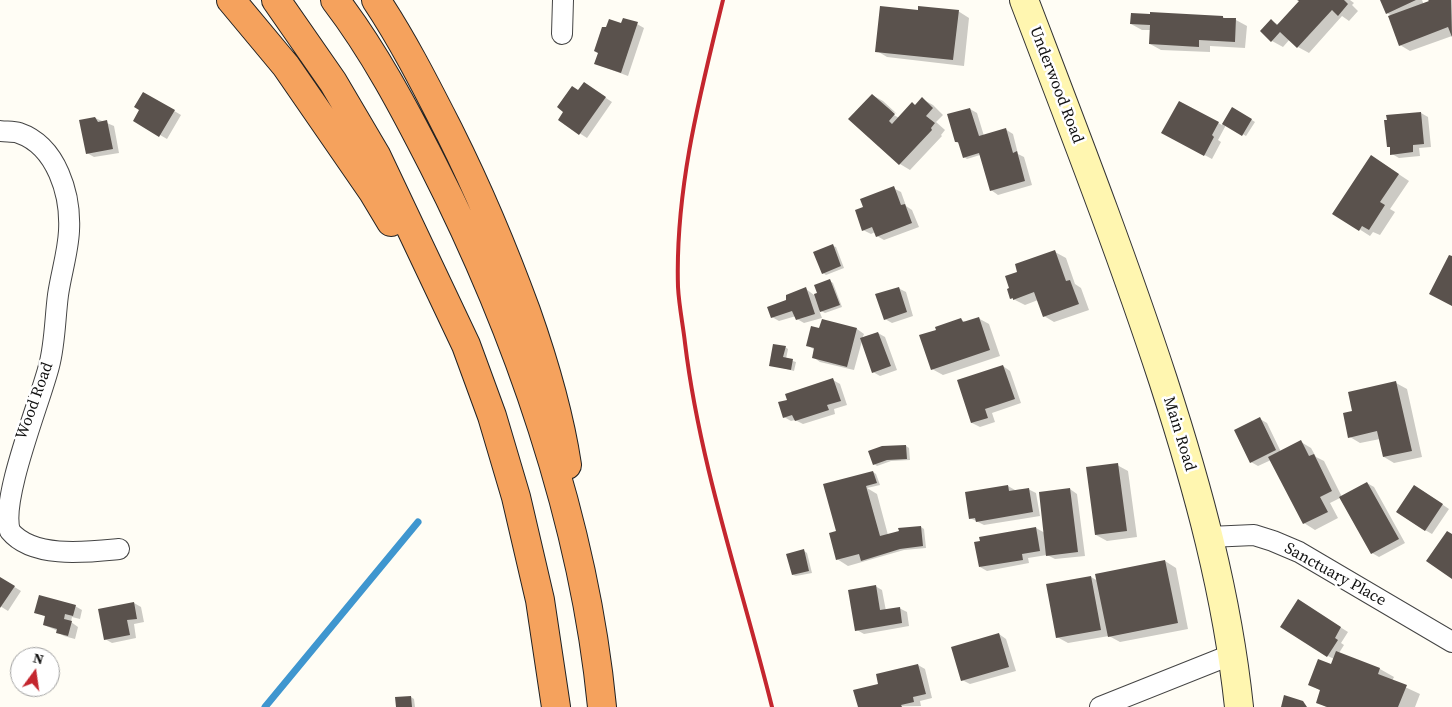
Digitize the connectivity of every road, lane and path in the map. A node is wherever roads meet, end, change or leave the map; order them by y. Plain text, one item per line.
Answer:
1 (231, 0) edge
2 (276, 0) edge
3 (335, 0) edge
4 (376, 0) edge
5 (563, 0) edge
6 (1024, 0) edge
7 (562, 34) dead end
8 (0, 131) edge
9 (1088, 169) joint
10 (466, 345) junction
11 (572, 536) junction
12 (1209, 537) junction
13 (119, 550) dead end
14 (1452, 642) edge
15 (1233, 654) junction
16 (556, 707) edge
17 (602, 707) edge
18 (1100, 707) edge
19 (1239, 707) edge

1 - 10 highway
2 - 10 highway
3 - 11 highway
4 - 11 highway
5 - 7 street
6 - 9 main road, Underwood Road
8 - 13 street, Wood Road
9 - 12 main road, Main Road
10 - 16 highway
11 - 17 highway
12 - 14 street, Sanctuary Place
12 - 15 main road, Main Road
15 - 18 street
15 - 19 main road, Main Road

